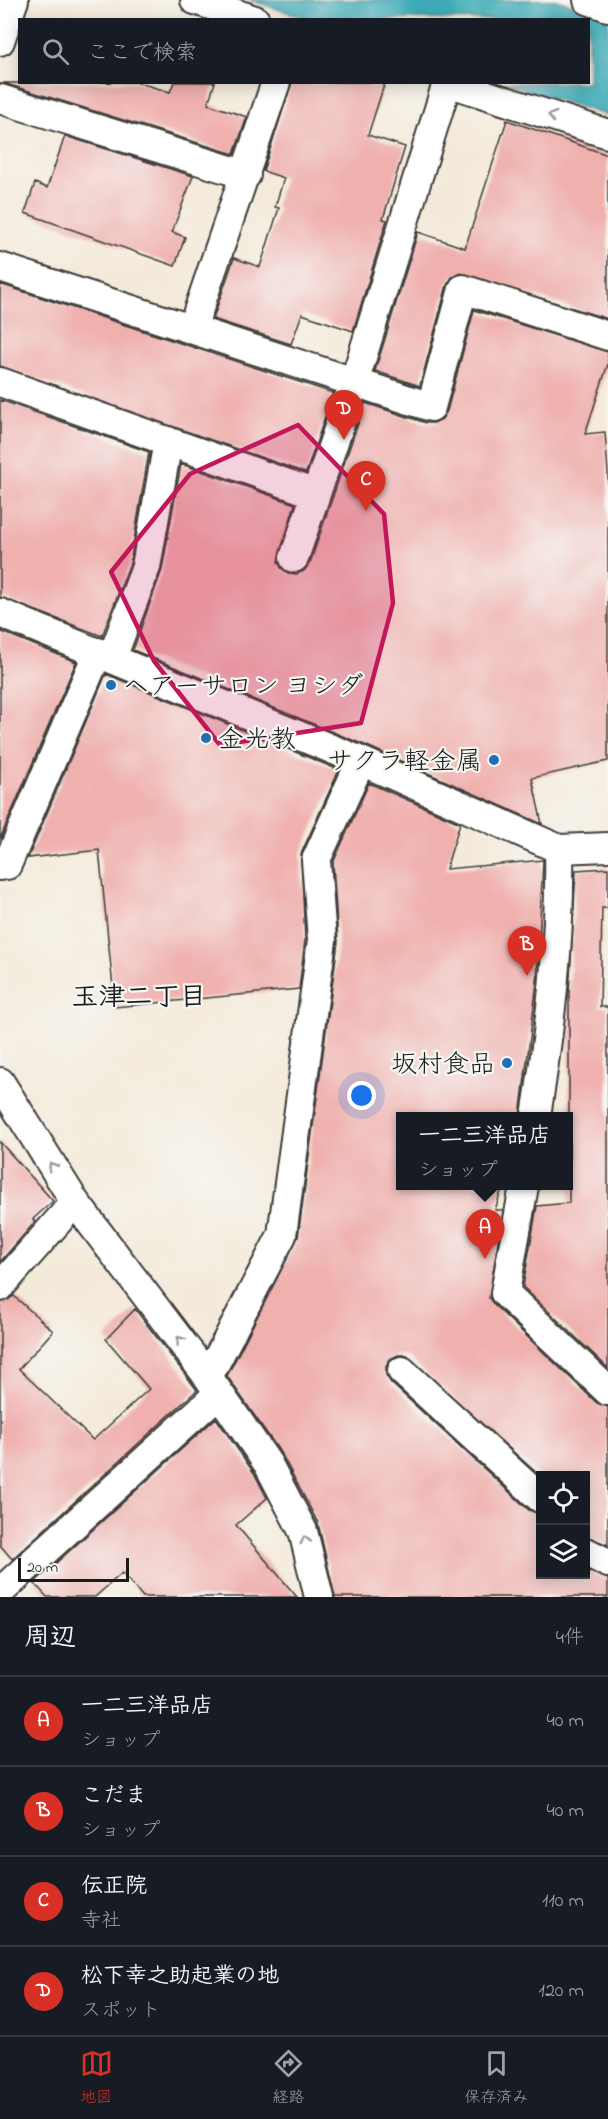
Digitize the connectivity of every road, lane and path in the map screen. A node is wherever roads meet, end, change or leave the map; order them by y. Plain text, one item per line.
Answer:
1 (14, 0) edge
2 (195, 0) edge
3 (588, 0) edge
4 (608, 7) edge
5 (249, 18) edge
6 (0, 41) edge
7 (275, 84) edge
8 (447, 84) edge
9 (450, 84) edge
10 (0, 99) edge
11 (608, 134) edge
12 (246, 175) junction
13 (0, 267) edge
14 (192, 330) junction
15 (608, 336) edge
16 (0, 382) edge
17 (354, 383) junction
18 (168, 441) junction
19 (316, 494) junction
20 (294, 558) dead end
21 (0, 613) edge
22 (105, 655) junction
23 (361, 761) junction
24 (608, 847) edge
25 (559, 849) junction
26 (0, 866) edge
27 (0, 1082) edge
28 (537, 1112) edge
29 (523, 1190) edge
30 (75, 1202) junction
31 (0, 1287) edge
32 (402, 1371) dead end
33 (214, 1385) junction
34 (608, 1391) edge
35 (536, 1494) edge
36 (590, 1554) edge
37 (608, 1563) edge
38 (0, 1592) edge
39 (319, 1597) edge

1 - 6 street
2 - 5 street
3 - 4 street
7 - 12 street
8 - 17 street
11 -> 9 street
10 - 12 street
12 - 14 street
13 - 14 street
14 - 17 street
15 - 17 street
16 - 18 street
17 - 19 street
18 - 19 street
18 - 22 street
19 - 20 street
21 - 22 street
22 - 23 street
22 - 26 street
23 - 25 street
23 - 33 street
24 - 25 street
25 - 28 street
30 -> 27 street
29 - 34 street
30 - 31 street
33 -> 30 street
32 - 35 street
33 - 38 street
39 -> 33 street
36 - 37 street

